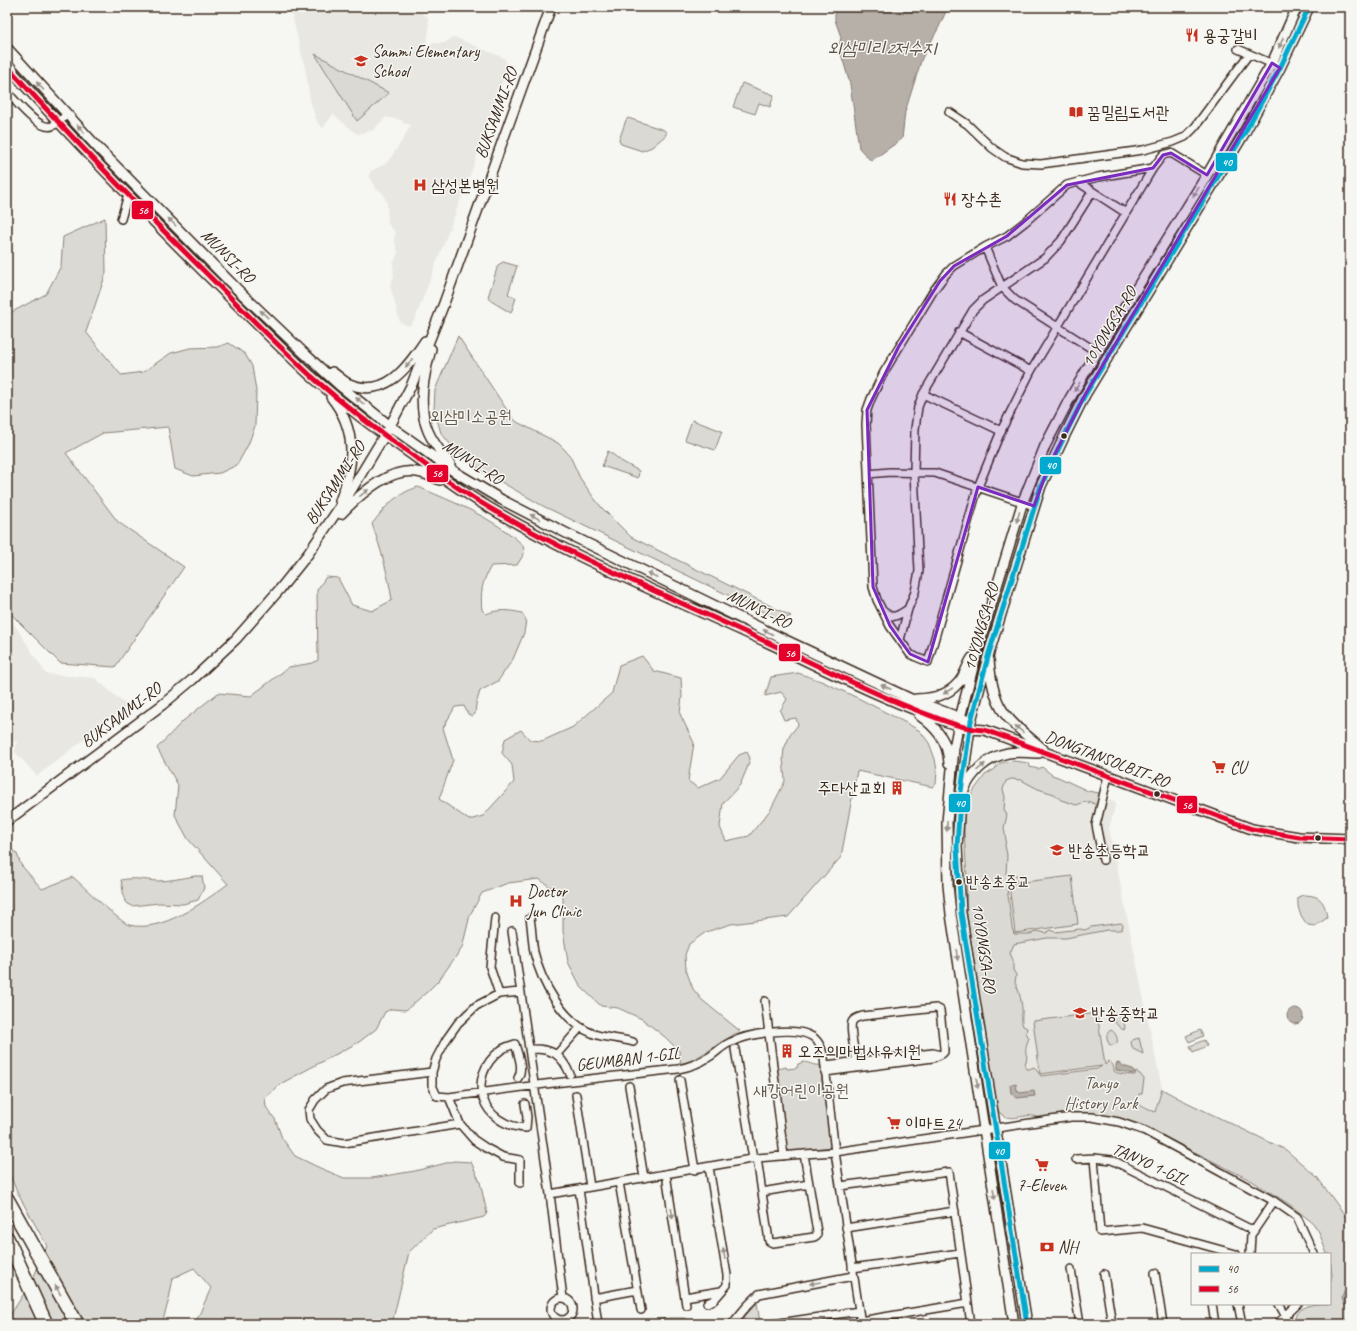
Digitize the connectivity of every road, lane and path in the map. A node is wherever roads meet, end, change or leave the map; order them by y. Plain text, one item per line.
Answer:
1 (552, 7) edge
2 (1297, 7) edge
3 (1309, 7) edge
4 (7, 48) edge
5 (1238, 49) dead end
6 (1249, 54) junction
7 (1272, 63) junction
8 (8, 68) edge
9 (1280, 68) junction
10 (7, 92) edge
11 (949, 112) dead end
12 (67, 114) junction
13 (59, 122) junction
14 (1153, 168) junction
15 (1207, 175) junction
16 (1078, 182) junction
17 (1092, 192) junction
18 (128, 195) junction
19 (1126, 213) junction
20 (121, 219) dead end
21 (985, 247) junction
22 (1002, 287) junction
23 (443, 306) junction
24 (1057, 328) junction
25 (959, 332) junction
26 (1097, 352) junction
27 (305, 354) junction
28 (1031, 371) junction
29 (311, 376) junction
30 (923, 394) junction
31 (390, 426) junction
32 (1001, 431) junction
33 (384, 436) junction
34 (455, 472) junction
35 (914, 473) junction
36 (868, 474) junction
37 (453, 485) junction
38 (978, 487) junction
39 (1022, 501) junction
40 (1034, 506) junction
41 (326, 529) junction
42 (908, 609) junction
43 (882, 611) junction
44 (900, 640) junction
45 (978, 648) junction
46 (989, 653) junction
47 (911, 703) junction
48 (959, 722) junction
49 (970, 725) junction
50 (1049, 754) junction
51 (1108, 776) junction
52 (950, 782) junction
53 (960, 798) junction
54 (7, 821) edge
55 (1350, 839) edge
56 (1103, 860) dead end
57 (495, 918) dead end
58 (530, 918) dead end
59 (512, 931) dead end
60 (521, 992) junction
61 (498, 994) junction
62 (765, 1001) dead end
63 (580, 1028) junction
64 (769, 1033) junction
65 (633, 1042) dead end
66 (529, 1049) junction
67 (735, 1049) dead end
68 (557, 1054) junction
69 (857, 1064) junction
70 (825, 1068) junction
71 (432, 1072) junction
72 (570, 1074) dead end
73 (518, 1078) dead end
74 (680, 1080) dead end
75 (534, 1086) junction
76 (629, 1086) dead end
77 (481, 1093) junction
78 (576, 1095) dead end
79 (448, 1097) junction
80 (525, 1104) dead end
81 (460, 1124) junction
82 (996, 1128) junction
83 (985, 1130) junction
84 (835, 1152) junction
85 (804, 1154) junction
86 (784, 1156) junction
87 (1094, 1158) junction
88 (755, 1159) junction
89 (1076, 1159) dead end
90 (709, 1167) junction
91 (695, 1170) junction
92 (666, 1174) junction
93 (644, 1178) junction
94 (619, 1182) junction
95 (520, 1183) dead end
96 (809, 1184) junction
97 (590, 1186) junction
98 (840, 1186) junction
99 (579, 1189) junction
100 (762, 1192) junction
101 (550, 1194) junction
102 (7, 1199) edge
103 (1274, 1201) junction
104 (955, 1212) junction
105 (846, 1228) junction
106 (1254, 1230) junction
107 (7, 1238) edge
108 (960, 1253) junction
109 (1232, 1253) edge
110 (1250, 1253) edge
111 (1314, 1253) edge
112 (852, 1268) junction
113 (1072, 1269) dead end
114 (1155, 1273) dead end
115 (1104, 1274) dead end
116 (853, 1276) junction
117 (637, 1290) junction
118 (721, 1291) junction
119 (685, 1297) junction
120 (563, 1298) dead end
121 (594, 1298) junction
122 (707, 1303) dead end
123 (968, 1303) junction
124 (686, 1305) dead end
125 (1212, 1305) edge
126 (1238, 1305) edge
127 (1280, 1305) edge
128 (1297, 1305) edge
129 (641, 1310) dead end
130 (859, 1311) junction
131 (1286, 1316) junction
132 (861, 1323) edge
133 (46, 1324) edge
134 (77, 1324) edge
135 (598, 1324) edge
136 (732, 1324) edge
137 (773, 1324) edge
138 (972, 1324) edge
139 (1014, 1324) edge
140 (1027, 1324) edge
141 (1080, 1324) edge
142 (1112, 1324) edge
143 (1163, 1324) edge
144 (1215, 1324) edge
145 (1242, 1324) edge
146 (1277, 1324) edge
147 (1290, 1324) edge

1 - 23 street, BUKSAMMI-RO
2 -> 7 street, 10YONGSA-RO
3 - 9 street, 10YONGSA-RO
12 -> 4 street, MUNSI-RO
5 - 6 street
6 - 7 street
6 - 11 street
7 - 9 street
7 - 15 street, 10YONGSA-RO
8 - 13 street, MUNSI-RO
9 - 40 street, 10YONGSA-RO
10 - 13 street
12 - 13 street
27 -> 12 street, MUNSI-RO
13 - 18 street, MUNSI-RO
14 - 15 street
14 - 16 street
14 - 19 street
15 -> 26 street, 10YONGSA-RO
16 - 17 street
16 - 21 street
17 - 19 street
17 - 22 street
18 - 20 street
18 - 29 street, MUNSI-RO
19 - 24 street
21 - 22 street
21 - 36 street
22 - 24 street
22 - 25 street
23 -> 27 street
23 - 31 street, BUKSAMMI-RO
23 - 34 street
24 - 26 street
24 - 28 street
25 - 28 street
25 - 30 street
26 -> 39 street, 10YONGSA-RO
31 -> 27 street, MUNSI-RO
28 - 32 street
29 - 33 street, MUNSI-RO
29 - 41 street
30 - 32 street
30 - 35 street
31 - 33 street, BUKSAMMI-RO
31 - 34 street, MUNSI-RO
32 - 38 street
33 - 37 street, MUNSI-RO
33 - 41 street, BUKSAMMI-RO
47 -> 34 street, MUNSI-RO
35 - 36 street
35 - 38 street
35 - 42 street
36 - 43 street
41 -> 37 street
37 - 47 street, MUNSI-RO
38 - 39 street
38 - 44 street
39 - 40 street
39 -> 45 street, 10YONGSA-RO
40 - 46 street, 10YONGSA-RO
41 - 54 street, BUKSAMMI-RO
42 - 43 street
42 - 44 street
43 - 44 street
45 -> 47 street
45 - 48 street, 10YONGSA-RO
46 - 49 street, 10YONGSA-RO
50 -> 46 street
47 - 48 street, MUNSI-RO
47 - 52 street
48 - 49 street, MUNSI-RO
48 - 52 street, 10YONGSA-RO
49 - 50 street, DONGTANSOLBIT-RO
49 - 53 street, 10YONGSA-RO
50 - 51 street, DONGTANSOLBIT-RO
53 -> 50 street
51 - 55 street, DONGTANSOLBIT-RO
51 - 56 street
52 -> 83 street, 10YONGSA-RO
53 - 82 street, 10YONGSA-RO
57 - 61 street
58 - 63 street
59 - 60 street
60 - 61 street
60 - 66 street
61 - 71 street
62 - 64 street
63 - 65 street
63 - 68 street
64 - 70 street, GEUMBAN 1-GIL
64 - 75 street, GEUMBAN 1-GIL
64 - 86 street
66 - 68 street
66 - 75 street
67 - 88 street
68 - 72 street
69 - 69 street
69 - 70 street
70 - 84 street, GEUMBAN 1-GIL
71 - 79 street
71 - 81 street
73 - 77 street
74 - 91 street, GEUMBAN 1-GIL
75 - 77 street, GEUMBAN 1-GIL
75 - 101 street
76 - 93 street
77 - 79 street, GEUMBAN 1-GIL
77 - 80 street
78 - 97 street
79 - 81 street
81 - 95 street
82 - 83 street
82 - 103 street, TANYO 1-GIL
82 - 140 street, 10YONGSA-RO
83 - 84 street
83 -> 139 street, 10YONGSA-RO
84 - 85 street
84 - 98 street, GEUMBAN 1-GIL
85 - 86 street
85 - 96 street
86 - 88 street
87 - 89 street
87 - 106 street, TANYO 1-GIL
87 - 109 street, TANYO 1-GIL
88 - 90 street
88 - 100 street
90 - 91 street
118 -> 90 street
91 - 92 street
92 - 93 street
92 -> 119 street
93 - 94 street
94 - 97 street
94 - 117 street
96 - 100 street
96 - 100 street
97 - 99 street
98 - 104 street
98 - 105 street, GEUMBAN 1-GIL
99 - 101 street
99 - 121 street
101 - 120 street
134 -> 102 highway
103 - 106 street
103 - 111 street, TANYO 1-GIL
104 - 105 street
104 - 108 street
105 - 112 street, GEUMBAN 1-GIL
106 - 110 street
107 - 133 highway
108 - 112 street
108 - 123 street
112 - 116 street, GEUMBAN 1-GIL
113 - 141 street
114 - 143 street
115 - 142 street
116 - 130 street, GEUMBAN 1-GIL
116 -> 136 street
117 - 121 street
117 - 129 street
118 - 119 street
118 - 122 street
119 - 124 street
121 - 135 street
123 - 132 street
123 - 138 street
125 - 144 street
126 - 145 street
127 - 131 street
128 - 131 street
130 - 132 street, GEUMBAN 1-GIL
130 - 137 street
131 - 146 street
131 - 147 street

